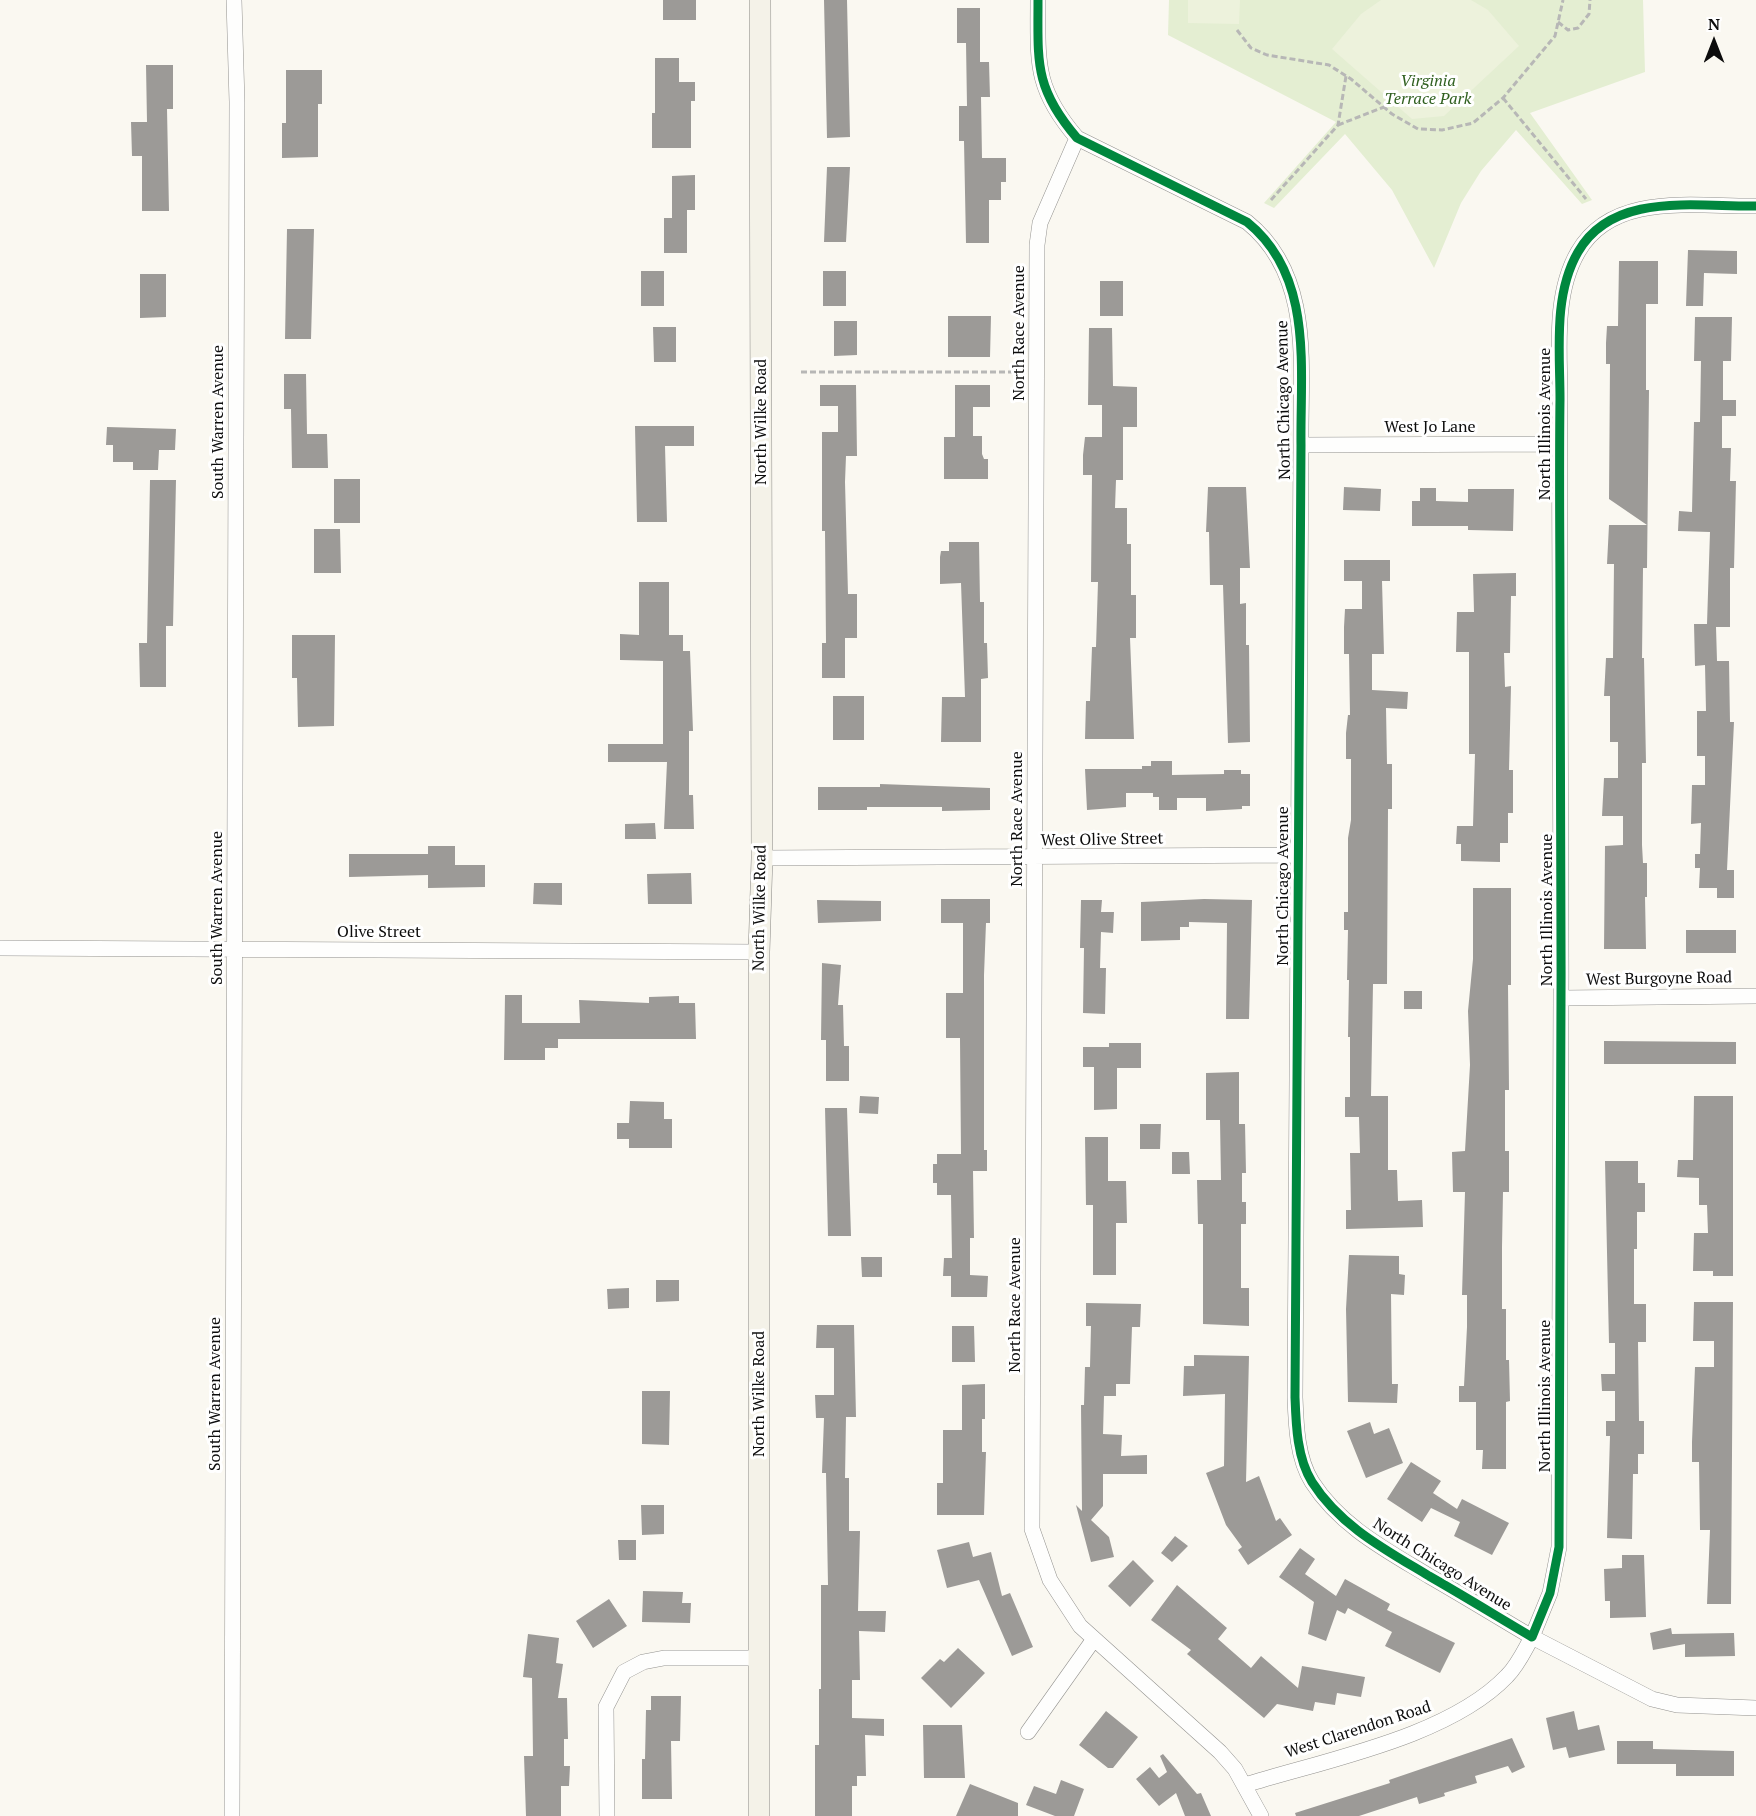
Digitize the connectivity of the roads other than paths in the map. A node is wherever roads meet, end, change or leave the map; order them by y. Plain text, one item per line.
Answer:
1 (234, 0) edge
2 (760, 0) edge
3 (1038, 0) edge
4 (1077, 138) junction
5 (1756, 206) edge
6 (1559, 444) junction
7 (1301, 445) junction
8 (1298, 855) junction
9 (762, 858) junction
10 (1035, 859) junction
11 (0, 948) edge
12 (235, 949) junction
13 (759, 952) junction
14 (1756, 996) edge
15 (1562, 998) junction
16 (1532, 1637) junction
17 (1094, 1639) junction
18 (759, 1658) junction
19 (1756, 1708) edge
20 (1028, 1732) dead end
21 (1245, 1785) junction
22 (232, 1816) edge
23 (607, 1816) edge
24 (759, 1816) edge
25 (1261, 1816) edge

1 - 12 street, South Warren Avenue
2 - 9 street, North Wilke Road
3 - 4 street
4 - 7 street, North Chicago Avenue
4 - 10 street, North Race Avenue
5 - 6 street, North Illinois Avenue
6 - 7 street, West Jo Lane
6 - 15 street, North Illinois Avenue
7 - 8 street, North Chicago Avenue
8 - 10 street, West Olive Street
8 - 16 street, North Chicago Avenue
9 - 10 street, West Olive Street
9 - 13 street, North Wilke Road
10 - 17 street, North Race Avenue
11 - 12 street, Olive Street
12 - 13 street, Olive Street
12 - 22 street, South Warren Avenue
13 - 18 street, North Wilke Road
14 - 15 street, West Burgoyne Road
15 - 16 street, North Illinois Avenue
16 - 19 street
16 - 21 street, West Clarendon Road
17 - 20 street
17 - 21 street, North Race Avenue
18 - 23 street
18 - 24 street, North Wilke Road
21 - 25 street

